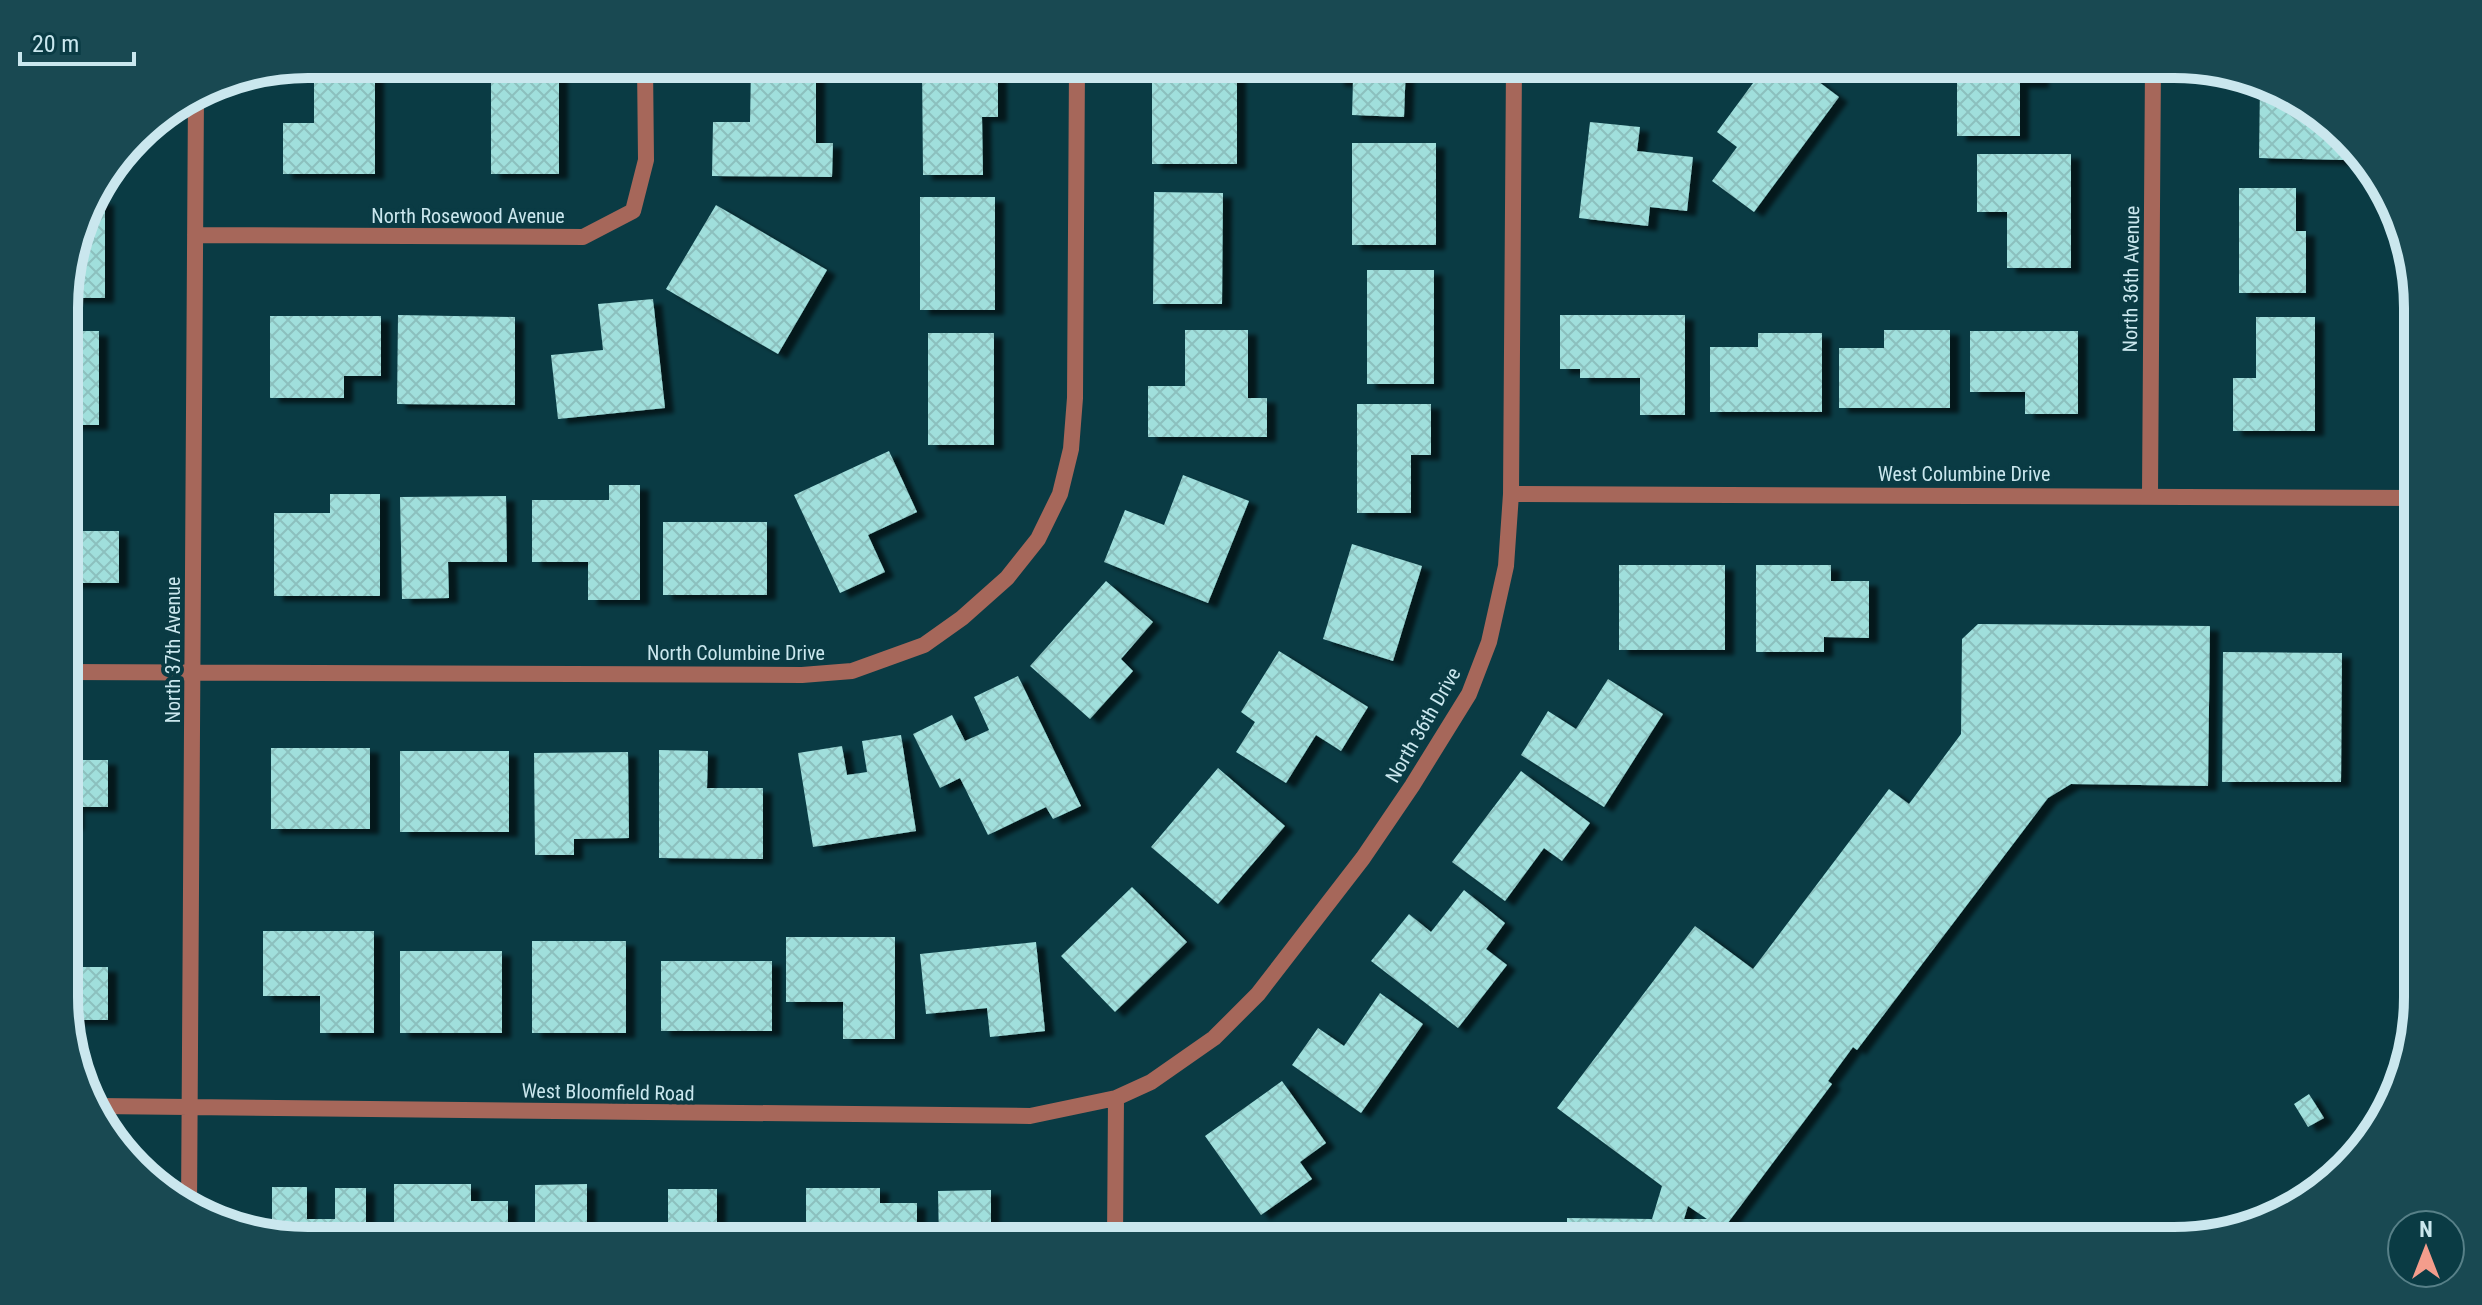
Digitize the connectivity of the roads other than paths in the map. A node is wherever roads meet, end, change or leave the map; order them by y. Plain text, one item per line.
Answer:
1 (645, 78) edge
2 (1077, 78) edge
3 (1514, 78) edge
4 (2153, 78) edge
5 (196, 107) edge
6 (195, 235) junction
7 (1511, 494) junction
8 (2150, 495) junction
9 (2404, 498) edge
10 (78, 672) edge
11 (193, 672) junction
12 (1116, 1098) junction
13 (106, 1106) edge
14 (189, 1107) junction
15 (189, 1193) edge
16 (1115, 1227) edge

1 - 6 street, North Rosewood Avenue
2 - 11 street, North Columbine Drive
3 - 7 street, North 36th Drive
4 - 8 street, North 36th Avenue
5 - 6 street, North 37th Avenue
6 - 11 street, North 37th Avenue
7 - 8 street, West Columbine Drive
7 - 12 street, North 36th Drive
8 - 9 street, West Columbine Drive
10 - 11 street
11 - 14 street, North 37th Avenue
12 - 14 street, West Bloomfield Road
12 - 16 street
13 - 14 street, West Bloomfield Road
14 - 15 street, North 37th Avenue

